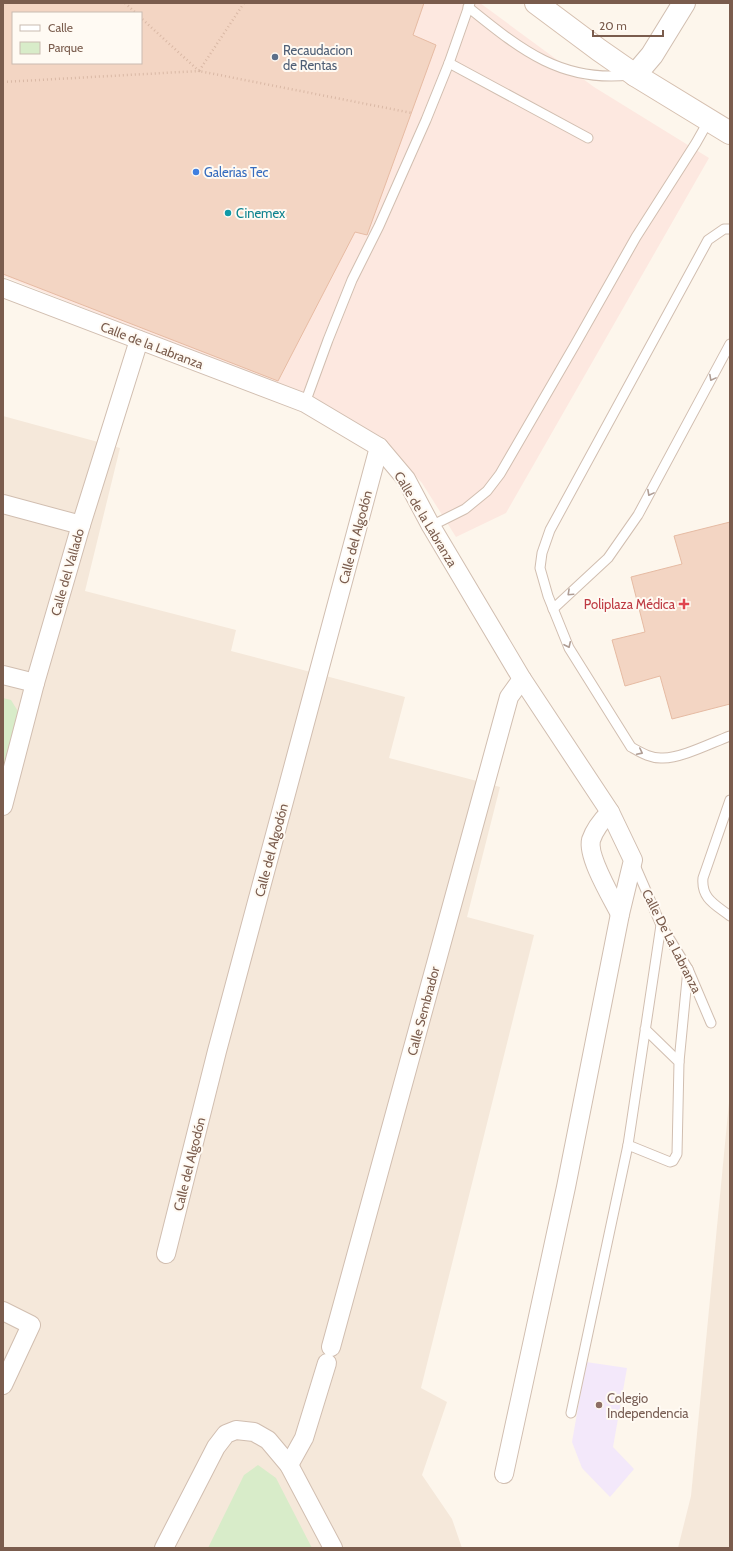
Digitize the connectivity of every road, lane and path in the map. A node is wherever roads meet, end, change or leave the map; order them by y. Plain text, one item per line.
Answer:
1 (125, 3) edge
2 (244, 3) edge
3 (536, 3) edge
4 (684, 3) edge
5 (469, 5) edge
6 (135, 12) edge
7 (142, 19) edge
8 (449, 63) junction
9 (199, 71) junction
10 (635, 75) junction
11 (3, 82) edge
12 (426, 120) junction
13 (709, 120) junction
14 (730, 133) edge
15 (588, 138) dead end
16 (730, 228) edge
17 (3, 288) edge
18 (139, 340) junction
19 (730, 344) edge
20 (305, 403) junction
21 (379, 447) junction
22 (3, 504) edge
23 (81, 525) junction
24 (431, 526) junction
25 (553, 609) junction
26 (3, 675) edge
27 (522, 679) junction
28 (35, 683) junction
29 (730, 736) edge
30 (730, 800) edge
31 (3, 806) edge
32 (610, 812) junction
33 (633, 860) junction
34 (620, 914) junction
35 (730, 916) edge
36 (661, 925) junction
37 (688, 969) junction
38 (711, 1023) dead end
39 (645, 1029) junction
40 (680, 1062) junction
41 (628, 1145) junction
42 (166, 1254) dead end
43 (3, 1311) edge
44 (3, 1385) edge
45 (571, 1413) dead end
46 (289, 1464) junction
47 (504, 1474) dead end
48 (164, 1548) edge
49 (333, 1548) edge

1 - 6 path
2 - 9 path
3 - 10 main road
4 - 10 main road
5 - 8 lane
5 - 10 lane
7 - 9 path
8 - 12 lane
8 - 15 lane
9 - 11 path
9 - 12 path
10 - 13 main road
12 - 20 lane
13 - 14 main road
13 - 24 lane
16 - 25 lane
17 - 18 street, Calle de la Labranza
18 - 20 street, Calle de la Labranza
18 - 23 street, Calle del Vallado
19 -> 25 lane
20 - 21 street, Calle de la Labranza
21 - 24 street, Calle de la Labranza
21 - 42 street, Calle del Algodón
22 - 23 street
23 - 28 street, Calle del Vallado
24 - 27 street, Calle de la Labranza
25 -> 29 lane
26 - 28 street
27 - 32 street, Calle de la Labranza
27 - 46 street, Calle Sembrador
28 - 31 street, Calle del Vallado
30 - 35 lane
32 - 33 street, Calle de la Labranza
32 - 34 street
33 - 34 street
33 - 36 lane, Calle De La Labranza
34 - 47 street
36 - 37 lane, Calle De La Labranza
36 - 39 lane
37 - 38 lane, Calle De La Labranza
37 - 40 lane
39 - 40 lane
39 - 41 lane
40 - 41 lane
41 - 45 lane
43 - 44 street
46 - 48 street
46 - 49 street

